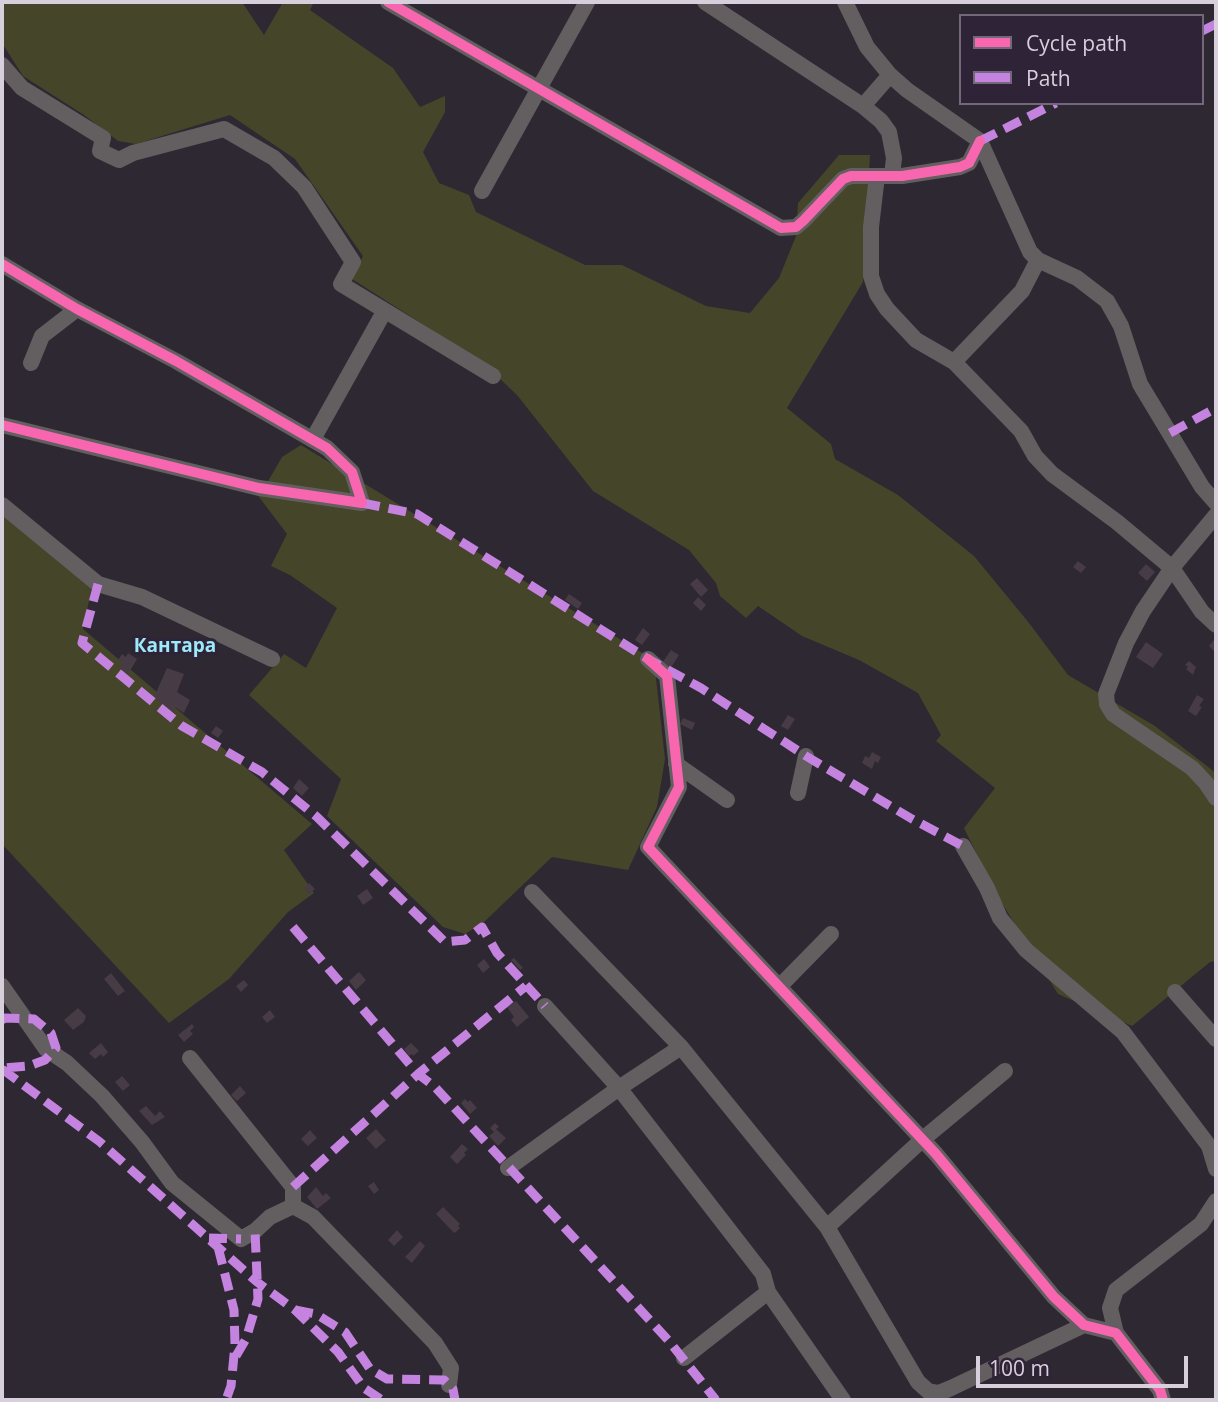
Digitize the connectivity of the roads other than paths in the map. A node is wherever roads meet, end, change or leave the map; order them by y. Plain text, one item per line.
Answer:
1 (388, 2) edge
2 (587, 2) edge
3 (705, 2) edge
4 (845, 2) edge
5 (2, 65) edge
6 (890, 75) junction
7 (539, 90) junction
8 (863, 106) junction
9 (979, 141) junction
10 (885, 176) junction
11 (482, 191) dead end
12 (1038, 260) junction
13 (2, 264) edge
14 (77, 309) junction
15 (384, 312) junction
16 (954, 362) junction
17 (31, 363) dead end
18 (493, 376) dead end
19 (2, 425) edge
20 (313, 439) junction
21 (1216, 503) edge
22 (2, 505) edge
23 (1216, 515) edge
24 (1172, 568) junction
25 (1216, 625) edge
26 (272, 659) dead end
27 (648, 659) dead end
28 (806, 756) dead end
29 (677, 764) junction
30 (798, 793) dead end
31 (1216, 798) edge
32 (727, 800) dead end
33 (963, 846) dead end
34 (532, 892) dead end
35 (831, 934) dead end
36 (2, 986) edge
37 (780, 986) junction
38 (1175, 992) dead end
39 (545, 1006) dead end
40 (1216, 1039) edge
41 (681, 1047) junction
42 (190, 1058) dead end
43 (1005, 1071) dead end
44 (619, 1088) junction
45 (923, 1139) junction
46 (508, 1168) dead end
47 (1216, 1169) edge
48 (1216, 1200) edge
49 (293, 1206) junction
50 (827, 1227) junction
51 (768, 1292) junction
52 (1084, 1325) junction
53 (1116, 1333) junction
54 (684, 1357) dead end
55 (449, 1385) dead end
56 (843, 1400) edge
57 (1163, 1400) edge

1 - 7 street
2 - 7 street
3 - 8 street
4 - 6 street
5 - 15 street
6 - 8 street
6 - 9 street
7 - 10 street
7 - 11 street
8 - 10 street
9 - 10 street
9 - 12 street
10 - 16 street
12 - 16 street
12 - 21 street
13 - 14 street
14 - 17 street
14 - 20 street
15 - 18 street
15 - 20 street
16 - 24 street
19 - 20 street
22 - 26 street
23 - 24 street
24 - 25 street
24 - 31 street
27 - 29 street
28 - 30 street
29 - 32 street
29 - 37 street
33 - 47 street
34 - 41 street
35 - 37 street
36 - 49 street
37 - 45 street
38 - 40 street
39 - 44 street
41 - 44 street
41 - 50 street
42 - 49 street
43 - 45 street
44 - 46 street
44 - 51 street
45 - 50 street
45 - 52 street
48 - 53 street
49 - 55 street
50 - 52 street
51 - 54 street
51 - 56 street
52 - 53 street
53 - 57 street

